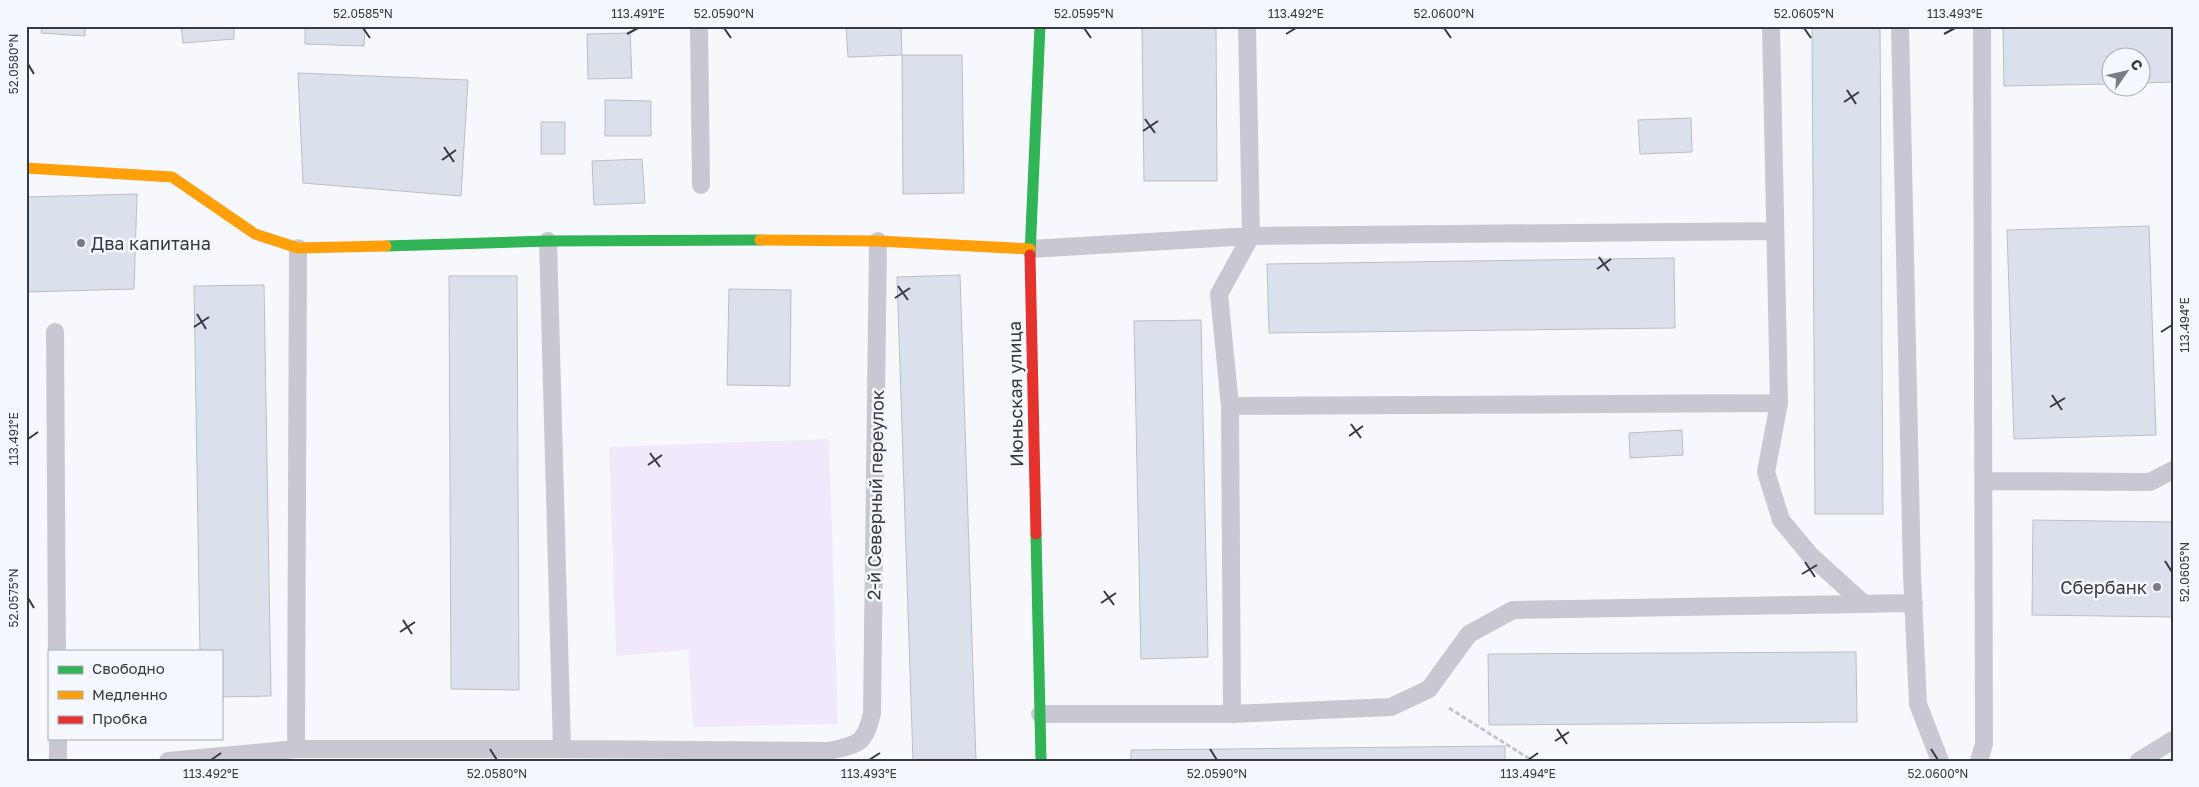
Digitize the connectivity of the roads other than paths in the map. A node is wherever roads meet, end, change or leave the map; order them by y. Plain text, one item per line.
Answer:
1 (699, 26) edge
2 (1040, 26) edge
3 (1247, 26) edge
4 (1771, 26) edge
5 (1900, 26) edge
6 (1982, 26) edge
7 (26, 168) edge
8 (701, 184) dead end
9 (1774, 232) junction
10 (1251, 236) junction
11 (548, 241) junction
12 (878, 241) junction
13 (298, 248) junction
14 (1030, 248) junction
15 (55, 332) dead end
16 (1779, 403) junction
17 (1230, 406) junction
18 (2173, 470) edge
19 (1984, 481) junction
20 (1914, 603) junction
21 (1864, 604) junction
22 (57, 650) edge
23 (1040, 714) junction
24 (1232, 714) junction
25 (58, 740) edge
26 (2173, 740) edge
27 (296, 749) junction
28 (562, 749) junction
29 (58, 761) edge
30 (168, 761) edge
31 (1041, 761) edge
32 (1940, 761) edge
33 (1979, 761) edge
34 (2139, 761) edge

1 - 8 lane
2 - 14 street, Июньская улица
3 - 10 lane
4 - 9 lane
5 - 20 lane
6 - 19 lane
7 - 13 street
9 - 10 lane
9 - 16 lane
10 - 14 lane
10 - 17 lane
11 - 12 street
11 - 13 street
11 - 28 lane
12 - 14 street
12 - 28 lane, 2-й Северный переулок
13 - 27 lane
14 - 23 street, Июньская улица
15 - 22 lane
16 - 17 lane
16 - 21 lane
17 - 24 lane
18 - 19 lane
19 - 33 lane
20 - 21 lane
20 - 32 lane
21 - 24 lane
23 - 24 lane
23 - 31 street, Июньская улица
25 - 29 lane
26 - 34 lane
27 - 28 lane
27 - 30 lane

